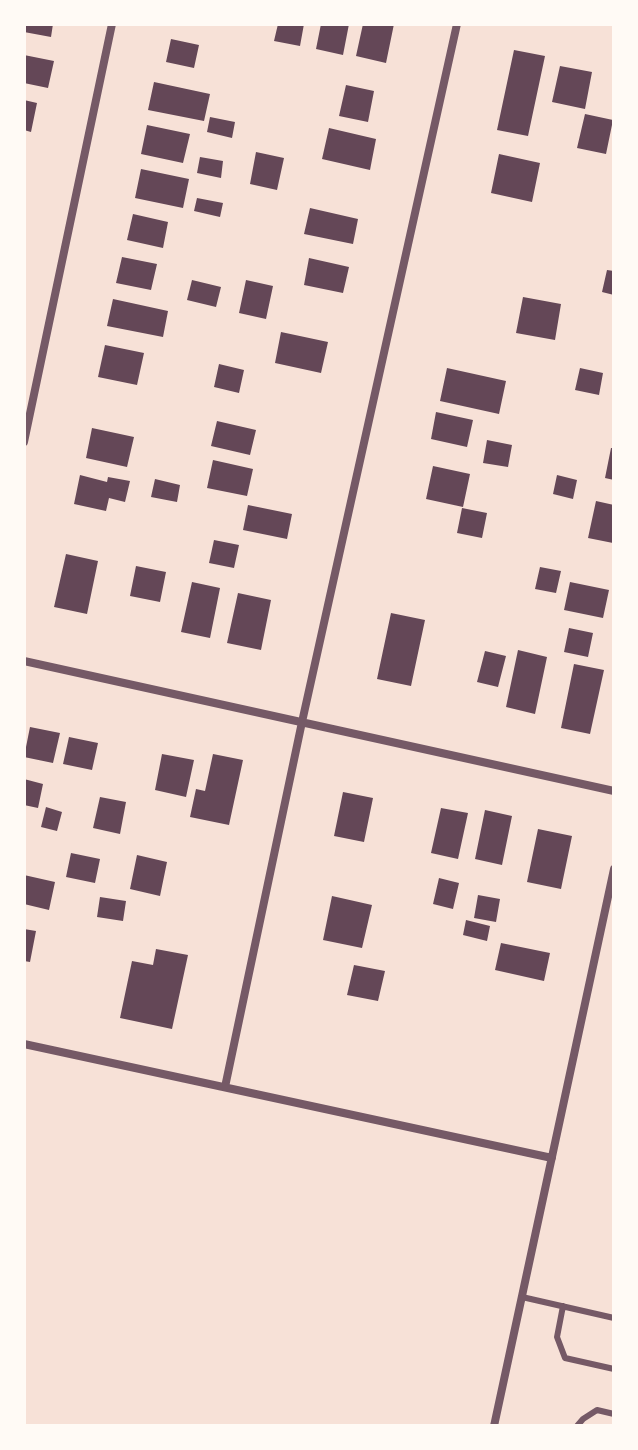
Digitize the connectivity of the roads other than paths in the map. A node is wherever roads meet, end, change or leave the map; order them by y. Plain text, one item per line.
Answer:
1 (112, 24) edge
2 (457, 24) edge
3 (24, 442) edge
4 (24, 661) edge
5 (302, 722) junction
6 (614, 791) edge
7 (614, 869) edge
8 (24, 1044) edge
9 (225, 1087) junction
10 (552, 1158) junction
11 (522, 1297) junction
12 (563, 1306) junction
13 (614, 1318) edge
14 (614, 1369) edge
15 (614, 1414) edge
16 (494, 1426) edge
17 (577, 1426) edge

1 - 3 street
2 - 5 street
4 - 5 street
5 - 6 street
5 - 9 street
7 - 10 street
8 - 9 street
9 - 10 street
10 - 11 street
11 - 12 lane
11 - 16 street
12 - 13 lane
12 - 14 lane
15 - 17 lane

